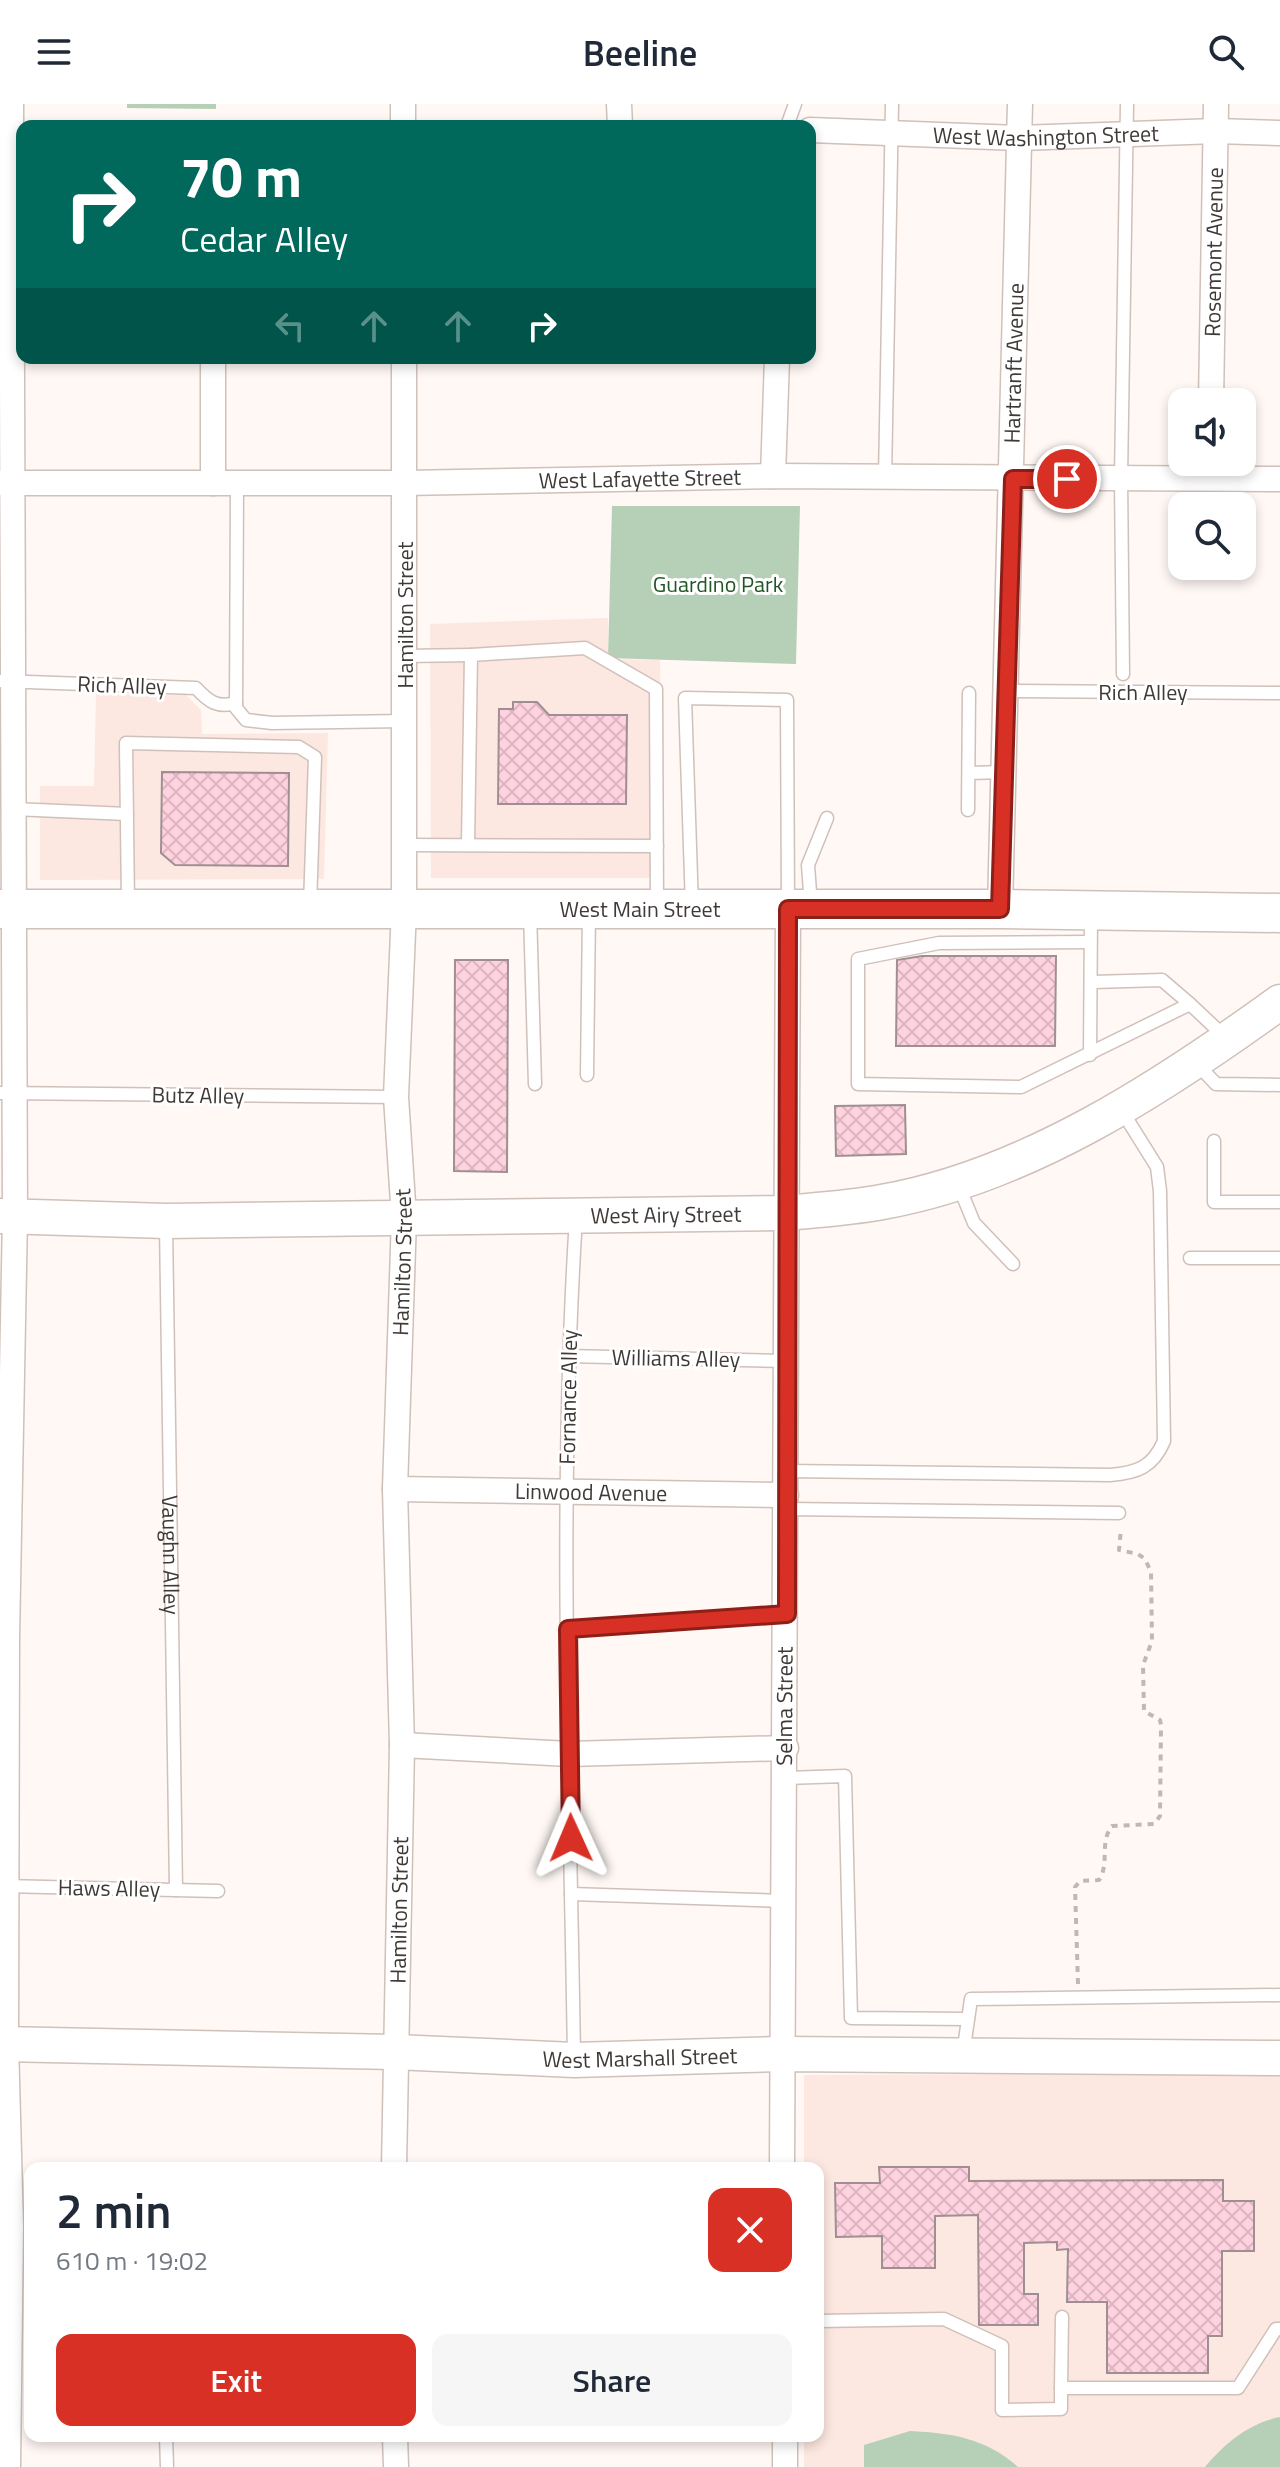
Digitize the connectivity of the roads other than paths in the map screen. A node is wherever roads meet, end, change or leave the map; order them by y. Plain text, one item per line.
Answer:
1 (11, 104) edge
2 (892, 104) edge
3 (1020, 104) edge
4 (1127, 104) edge
5 (1216, 104) edge
6 (816, 130) edge
7 (1216, 131) junction
8 (11, 133) edge
9 (891, 133) junction
10 (1280, 133) edge
11 (1126, 134) junction
12 (1020, 138) junction
13 (214, 364) edge
14 (404, 364) edge
15 (777, 364) edge
16 (1211, 388) edge
17 (1168, 474) edge
18 (773, 476) junction
19 (1256, 476) edge
20 (885, 478) junction
21 (1121, 478) junction
22 (1013, 479) junction
23 (1280, 479) edge
24 (5, 483) edge
25 (225, 483) junction
26 (405, 483) junction
27 (471, 655) junction
28 (405, 656) junction
29 (1123, 674) dead end
30 (7, 681) edge
31 (1007, 691) junction
32 (969, 693) dead end
33 (1280, 693) edge
34 (236, 703) junction
35 (404, 721) junction
36 (1004, 772) junction
37 (969, 773) junction
38 (14, 809) junction
39 (968, 810) dead end
40 (127, 814) junction
41 (827, 818) dead end
42 (468, 844) junction
43 (404, 845) junction
44 (657, 846) junction
45 (7, 909) edge
46 (128, 909) junction
47 (310, 909) junction
48 (404, 909) junction
49 (530, 909) junction
50 (589, 909) junction
51 (675, 909) junction
52 (799, 909) junction
53 (1000, 909) junction
54 (1280, 913) edge
55 (1091, 926) junction
56 (1093, 982) junction
57 (1280, 1002) edge
58 (1190, 1004) junction
59 (1227, 1039) junction
60 (1090, 1055) junction
61 (1195, 1061) junction
62 (587, 1075) dead end
63 (535, 1084) dead end
64 (1280, 1085) edge
65 (6, 1093) edge
66 (396, 1097) junction
67 (1120, 1109) junction
68 (1214, 1141) dead end
69 (957, 1181) junction
70 (1280, 1202) edge
71 (785, 1213) junction
72 (577, 1215) junction
73 (7, 1216) edge
74 (404, 1218) junction
75 (166, 1221) junction
76 (1190, 1258) dead end
77 (1280, 1258) edge
78 (1013, 1264) dead end
79 (567, 1356) junction
80 (786, 1361) junction
81 (395, 1489) junction
82 (566, 1490) junction
83 (786, 1491) junction
84 (1119, 1513) road end
85 (787, 1614) junction
86 (568, 1629) junction
87 (4, 1638) edge
88 (402, 1745) junction
89 (786, 1748) junction
90 (569, 1754) junction
91 (4, 1769) edge
92 (786, 1778) junction
93 (3, 1886) edge
94 (176, 1890) junction
95 (218, 1891) dead end
96 (571, 1894) junction
97 (786, 1901) junction
98 (1280, 1995) edge
99 (968, 2019) junction
100 (3, 2044) edge
101 (395, 2052) junction
102 (782, 2054) junction
103 (963, 2055) junction
104 (1280, 2058) edge
105 (574, 2060) junction
106 (394, 2162) edge
107 (782, 2162) edge
108 (6, 2227) edge
109 (1062, 2317) dead end
110 (824, 2321) edge
111 (1280, 2329) edge
112 (1061, 2388) junction
113 (166, 2442) edge
114 (395, 2442) edge
115 (785, 2442) edge
116 (8, 2467) edge
117 (167, 2467) edge
118 (396, 2467) edge
119 (785, 2467) edge

1 - 8 street
2 - 9 lane
3 - 12 street, Hartranft Avenue
4 - 11 lane
5 - 7 street, Rosemont Avenue
6 - 9 street, West Washington Street
7 - 10 street, West Washington Street
7 - 11 street, West Washington Street
7 - 16 street, Rosemont Avenue
8 - 24 street
9 - 12 street, West Washington Street
9 - 20 lane
11 - 12 street, West Washington Street
11 - 21 lane
12 - 22 street, Hartranft Avenue
13 - 25 street
14 - 26 street, Hamilton Street
15 - 18 street
17 - 21 street, West Lafayette Street
18 - 20 street, West Lafayette Street
18 - 26 street, West Lafayette Street
19 - 23 street, West Lafayette Street
20 - 22 street, West Lafayette Street
21 - 22 street, West Lafayette Street
21 - 29 lane
22 - 31 street, Hartranft Avenue
24 - 25 street, West Lafayette Street
24 - 30 street
25 - 26 street, West Lafayette Street
25 - 34 lane
26 - 28 street, Hamilton Street
27 - 28 lane
27 - 42 lane
27 - 44 lane
28 - 35 street, Hamilton Street
30 - 34 lane, Rich Alley
30 - 38 street
31 - 33 lane, Rich Alley
31 - 36 street, Hartranft Avenue
32 - 37 lane
34 - 35 lane, Rich Alley
35 - 43 street, Hamilton Street
36 - 37 lane
36 - 53 street, Hartranft Avenue
37 - 39 lane
38 - 40 lane
38 - 45 street
40 - 46 lane
40 - 47 lane
41 - 52 lane
42 - 43 lane
42 - 44 lane
43 - 48 street, Hamilton Street
44 - 51 lane
45 - 46 main road, West Main Street
45 - 65 street
46 - 47 main road, West Main Street
47 - 48 main road, West Main Street
48 - 49 main road, West Main Street
48 - 66 street, Hamilton Street
49 - 50 main road, West Main Street
49 - 63 lane
50 - 51 main road, West Main Street
50 - 62 lane
51 - 52 main road, West Main Street
51 - 52 lane
52 - 53 main road, West Main Street
52 - 71 street, Selma Street
53 - 55 main road, West Main Street
54 - 55 main road, West Main Street
55 - 56 lane
55 - 60 lane
56 - 58 lane
56 - 60 lane
57 - 59 main road, West Airy Street
58 - 59 lane
58 - 60 lane
59 - 61 main road, West Airy Street
61 - 64 lane
61 - 67 main road, West Airy Street
65 - 66 lane, Butz Alley
65 - 73 street
66 - 74 street, Hamilton Street
67 - 69 main road, West Airy Street
67 - 83 lane
68 - 70 lane
69 - 71 main road, West Airy Street
69 - 78 lane
71 - 72 main road, West Airy Street
71 - 80 street, Selma Street
72 - 74 main road, West Airy Street
72 - 79 lane, Fornance Alley
73 - 75 main road, West Airy Street
73 - 87 street
74 - 75 main road, West Airy Street
74 - 81 street, Hamilton Street
75 - 94 lane, Vaughn Alley
76 - 77 lane
79 - 80 lane, Williams Alley
79 - 82 lane, Fornance Alley
80 - 83 street, Selma Street
81 - 82 street, Linwood Avenue
81 - 88 street, Hamilton Street
82 - 83 street, Linwood Avenue
82 - 86 lane, Fornance Alley
83 - 84 lane
83 - 85 street, Selma Street
85 - 86 lane
85 - 89 street, Selma Street
86 - 90 lane, Fornance Alley
87 - 91 street
88 - 90 street
88 - 101 street, Hamilton Street
89 - 90 street
89 - 92 street, Selma Street
90 - 96 lane, Fornance Alley
91 - 93 street
92 - 97 street, Selma Street
92 - 99 lane
93 - 94 lane, Haws Alley
93 - 100 street
94 - 95 lane, Haws Alley
96 - 97 lane
96 - 105 lane, Fornance Alley
97 - 102 street, Selma Street
98 - 99 lane
99 - 103 lane
100 - 101 main road, West Marshall Street
100 - 108 street
101 - 105 main road, West Marshall Street
101 - 106 street, Hamilton Street
102 - 103 main road, West Marshall Street
102 - 105 main road, West Marshall Street
102 - 107 street, Selma Street
103 - 104 main road, West Marshall Street
108 - 116 street
109 - 112 lane
110 - 112 lane
111 - 112 lane
113 - 117 lane
114 - 118 street
115 - 119 street

